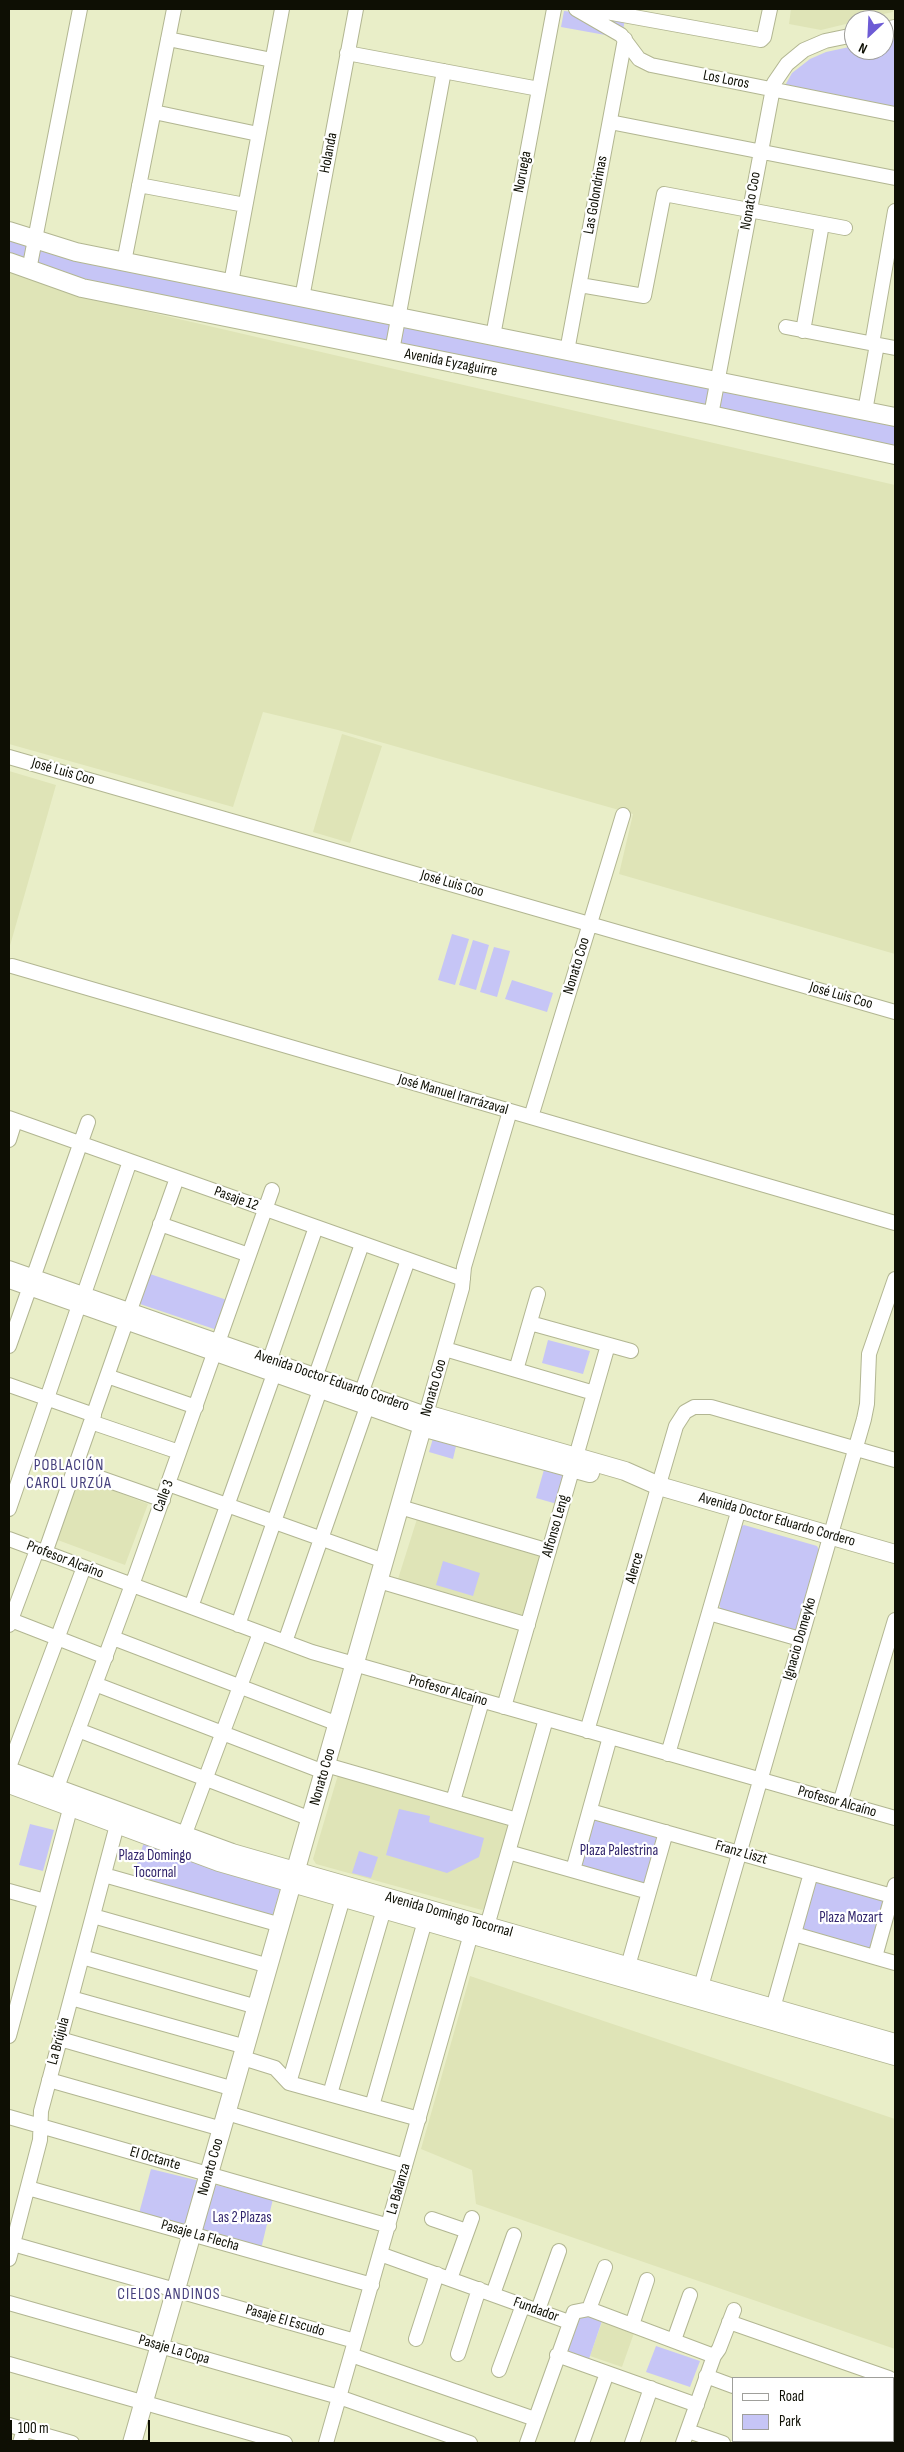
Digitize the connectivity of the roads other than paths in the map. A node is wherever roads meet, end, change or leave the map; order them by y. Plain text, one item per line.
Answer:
1 (80, 9) edge
2 (174, 9) edge
3 (282, 9) edge
4 (356, 9) edge
5 (554, 9) edge
6 (576, 9) edge
7 (590, 9) edge
8 (770, 9) edge
9 (630, 12) edge
10 (844, 37) edge
11 (168, 39) junction
12 (625, 39) junction
13 (347, 53) junction
14 (272, 60) junction
15 (444, 71) junction
16 (539, 89) junction
17 (772, 89) junction
18 (154, 112) junction
19 (895, 114) edge
20 (610, 122) junction
21 (258, 134) junction
22 (760, 151) junction
23 (895, 178) edge
24 (139, 185) junction
25 (245, 205) junction
26 (750, 210) junction
27 (895, 211) edge
28 (822, 224) junction
29 (845, 228) dead end
30 (9, 231) edge
31 (33, 240) junction
32 (9, 262) edge
33 (124, 262) junction
34 (29, 270) junction
35 (231, 283) junction
36 (580, 285) junction
37 (302, 298) junction
38 (398, 317) junction
39 (786, 327) dead end
40 (803, 331) junction
41 (493, 336) junction
42 (875, 344) junction
43 (895, 348) edge
44 (392, 351) junction
45 (567, 351) junction
46 (718, 381) junction
47 (865, 410) junction
48 (711, 415) junction
49 (895, 417) edge
50 (895, 455) edge
51 (9, 757) edge
52 (623, 815) dead end
53 (590, 924) junction
54 (12, 966) dead end
55 (895, 1012) edge
56 (510, 1111) junction
57 (531, 1117) junction
58 (12, 1120) edge
59 (88, 1122) dead end
60 (9, 1140) edge
61 (80, 1144) junction
62 (130, 1161) junction
63 (177, 1178) junction
64 (272, 1190) dead end
65 (266, 1209) junction
66 (895, 1223) edge
67 (160, 1224) junction
68 (316, 1227) junction
69 (362, 1244) junction
70 (249, 1255) junction
71 (408, 1260) junction
72 (9, 1268) edge
73 (463, 1279) junction
74 (895, 1279) edge
75 (9, 1280) edge
76 (32, 1282) junction
77 (538, 1294) dead end
78 (82, 1300) junction
79 (128, 1316) junction
80 (530, 1323) junction
81 (608, 1345) junction
82 (9, 1346) edge
83 (217, 1347) junction
84 (445, 1349) junction
85 (631, 1351) dead end
86 (270, 1359) junction
87 (516, 1370) junction
88 (274, 1374) junction
89 (316, 1375) junction
90 (107, 1376) junction
91 (9, 1385) edge
92 (320, 1390) junction
93 (362, 1391) junction
94 (594, 1393) junction
95 (47, 1398) junction
96 (196, 1407) junction
97 (367, 1407) junction
98 (92, 1418) junction
99 (424, 1420) junction
100 (856, 1449) junction
101 (180, 1452) junction
102 (895, 1460) edge
103 (574, 1462) junction
104 (75, 1469) junction
105 (168, 1484) junction
106 (658, 1486) junction
107 (163, 1500) junction
108 (227, 1505) junction
109 (400, 1508) junction
110 (9, 1509) edge
111 (739, 1509) junction
112 (274, 1522) junction
113 (830, 1535) junction
114 (321, 1538) junction
115 (9, 1539) edge
116 (41, 1551) junction
117 (549, 1551) junction
118 (895, 1554) edge
119 (384, 1561) junction
120 (84, 1567) junction
121 (378, 1581) junction
122 (132, 1585) junction
123 (13, 1602) edge
124 (191, 1607) junction
125 (709, 1613) junction
126 (895, 1620) edge
127 (10, 1623) edge
128 (238, 1624) junction
129 (528, 1625) junction
130 (260, 1633) junction
131 (57, 1638) junction
132 (113, 1638) junction
133 (800, 1639) junction
134 (285, 1642) junction
135 (106, 1657) junction
136 (355, 1664) junction
137 (95, 1684) junction
138 (240, 1686) junction
139 (482, 1701) junction
140 (504, 1707) junction
141 (546, 1719) junction
142 (338, 1724) junction
143 (78, 1730) junction
144 (587, 1731) junction
145 (222, 1733) junction
146 (610, 1737) junction
147 (668, 1754) junction
148 (325, 1768) junction
149 (9, 1769) edge
150 (205, 1779) junction
151 (759, 1780) junction
152 (9, 1784) edge
153 (54, 1794) junction
154 (72, 1801) junction
155 (453, 1801) junction
156 (840, 1803) junction
157 (590, 1811) junction
158 (895, 1818) edge
159 (311, 1819) junction
160 (517, 1820) junction
161 (117, 1825) junction
162 (666, 1832) junction
163 (184, 1836) junction
164 (508, 1852) junction
165 (738, 1853) junction
166 (573, 1870) junction
167 (811, 1873) junction
168 (104, 1875) junction
169 (294, 1877) junction
170 (894, 1890) edge
171 (9, 1891) edge
172 (649, 1892) junction
173 (343, 1898) junction
174 (45, 1901) junction
175 (384, 1909) junction
176 (93, 1916) junction
177 (425, 1921) junction
178 (281, 1925) junction
179 (487, 1926) junction
180 (471, 1934) junction
181 (794, 1934) junction
182 (82, 1957) junction
183 (874, 1957) junction
184 (895, 1963) edge
185 (269, 1966) junction
186 (628, 1966) junction
187 (699, 1993) junction
188 (71, 1998) junction
189 (257, 2007) junction
190 (773, 2008) junction
191 (9, 2033) edge
192 (60, 2039) junction
193 (895, 2042) edge
194 (244, 2052) junction
195 (895, 2056) edge
196 (49, 2080) junction
197 (289, 2083) junction
198 (234, 2089) junction
199 (330, 2094) junction
200 (372, 2106) junction
201 (9, 2117) edge
202 (419, 2119) junction
203 (225, 2121) junction
204 (41, 2126) junction
205 (405, 2166) junction
206 (209, 2174) junction
207 (28, 2188) junction
208 (432, 2219) dead end
209 (389, 2226) junction
210 (192, 2234) junction
211 (514, 2235) dead end
212 (13, 2244) junction
213 (559, 2251) dead end
214 (380, 2254) junction
215 (9, 2259) edge
216 (605, 2267) dead end
217 (443, 2277) junction
218 (647, 2280) dead end
219 (372, 2285) junction
220 (479, 2289) junction
221 (176, 2290) junction
222 (494, 2294) junction
223 (690, 2295) dead end
224 (9, 2303) edge
225 (523, 2305) junction
226 (589, 2309) junction
227 (538, 2310) junction
228 (569, 2322) junction
229 (632, 2325) junction
230 (416, 2339) dead end
231 (674, 2340) junction
232 (355, 2341) junction
233 (160, 2346) junction
234 (458, 2354) dead end
235 (557, 2355) junction
236 (351, 2356) junction
237 (714, 2356) junction
238 (9, 2364) edge
239 (500, 2370) dead end
240 (607, 2373) junction
241 (863, 2374) edge
242 (706, 2376) junction
243 (882, 2377) edge
244 (732, 2386) edge
245 (651, 2388) junction
246 (339, 2397) junction
247 (144, 2403) junction
248 (697, 2405) junction
249 (535, 2418) junction
250 (9, 2425) edge
251 (24, 2429) junction
252 (686, 2437) edge
253 (437, 2438) edge
254 (66, 2442) edge
255 (20, 2443) edge
256 (132, 2443) edge
257 (285, 2443) edge
258 (327, 2443) edge
259 (470, 2443) edge
260 (526, 2443) edge
261 (582, 2443) edge
262 (632, 2443) edge
263 (723, 2443) edge

1 - 31 street
2 - 11 street
3 - 14 street
4 - 13 street, Holanda
5 - 16 street, Noruega
6 - 12 street, Los Loros
7 - 9 street
8 - 9 street
10 - 17 street, Nonato Coo
11 - 14 street
11 - 18 street
12 - 17 street, Los Loros
12 - 20 street, Las Golondrinas
13 - 15 street
13 - 37 street, Holanda
14 - 21 street
15 - 16 street
15 - 38 street
16 - 41 street, Noruega
17 - 19 street, Los Loros
17 - 22 street, Nonato Coo
18 - 21 street
18 - 24 street
20 - 22 street
20 - 36 street, Las Golondrinas
21 - 25 street
22 - 23 street
22 - 26 street, Nonato Coo
24 - 25 street
24 - 33 street
25 - 35 street
26 - 28 street
26 - 36 street
26 - 46 street, Nonato Coo
27 - 42 street
28 - 29 street
28 - 40 street
30 - 31 main road
31 - 33 main road
31 - 34 street
32 - 34 main road, Avenida Eyzaguirre
33 - 35 main road
34 - 44 main road, Avenida Eyzaguirre
35 - 37 main road
36 - 45 street, Las Golondrinas
37 - 38 main road
38 - 41 main road
38 - 44 street
39 - 40 street
40 - 42 street
41 - 45 main road
42 - 43 street
42 - 47 street
44 - 48 main road, Avenida Eyzaguirre
45 - 46 main road
46 - 47 main road
46 - 48 street, Nonato Coo
47 - 49 main road
48 - 50 main road, Avenida Eyzaguirre
51 - 53 street, José Luis Coo
52 - 53 street, Nonato Coo
53 - 55 street, José Luis Coo
53 - 57 street, Nonato Coo
54 - 56 street, José Manuel Irarrázaval
56 - 57 street, José Manuel Irarrázaval
56 - 73 street, Nonato Coo
57 - 66 street, José Manuel Irarrázaval
58 - 60 street
58 - 61 street, Pasaje 12
59 - 61 street
61 - 62 street, Pasaje 12
61 - 76 street
62 - 63 street, Pasaje 12
62 - 78 street
63 - 65 street, Pasaje 12
63 - 67 street
64 - 65 street, Calle 3
65 - 68 street, Pasaje 12
65 - 70 street, Calle 3
67 - 70 street
67 - 79 street
68 - 69 street, Pasaje 12
68 - 86 street
69 - 71 street, Pasaje 12
69 - 89 street
70 - 83 street, Calle 3
71 - 73 street, Pasaje 12
71 - 93 street
72 - 76 street, Avenida Doctor Eduardo Cordero
73 - 84 street, Nonato Coo
74 - 100 street, Ignacio Domeyko
75 - 76 street, Avenida Doctor Eduardo Cordero
76 - 78 street, Avenida Doctor Eduardo Cordero
76 - 82 street
77 - 80 street
78 - 79 street, Avenida Doctor Eduardo Cordero
78 - 95 street
79 - 83 street, Avenida Doctor Eduardo Cordero
79 - 90 street
80 - 81 street
80 - 87 street
81 - 85 street
81 - 94 street, Alfonso Leng
83 - 86 street, Avenida Doctor Eduardo Cordero
83 - 88 street, Avenida Doctor Eduardo Cordero
83 - 96 street, Calle 3
84 - 87 street
84 - 99 street, Nonato Coo
86 - 89 street, Avenida Doctor Eduardo Cordero
87 - 94 street
88 - 92 street, Avenida Doctor Eduardo Cordero
88 - 108 street
89 - 93 street, Avenida Doctor Eduardo Cordero
90 - 96 street
90 - 98 street
91 - 95 street
92 - 97 street, Avenida Doctor Eduardo Cordero
92 - 112 street
93 - 99 street, Avenida Doctor Eduardo Cordero
94 - 103 street, Alfonso Leng
95 - 98 street
95 - 110 street
96 - 101 street, Calle 3
97 - 99 street, Avenida Doctor Eduardo Cordero
97 - 114 street
98 - 101 street
98 - 104 street
99 - 103 main road, Avenida Doctor Eduardo Cordero
99 - 109 main road, Nonato Coo
100 - 102 street
100 - 106 street, Alerce
100 - 113 street, Ignacio Domeyko
101 - 105 street, Calle 3
103 - 106 main road, Avenida Doctor Eduardo Cordero
103 - 117 street, Alfonso Leng
104 - 107 street
104 - 116 street
105 - 107 street, Calle 3
105 - 108 street
106 - 111 main road, Avenida Doctor Eduardo Cordero
106 - 144 street, Alerce
107 - 122 street, Calle 3
108 - 112 street
108 - 124 street
109 - 117 street
109 - 119 main road, Nonato Coo
111 - 113 main road, Avenida Doctor Eduardo Cordero
111 - 125 street
112 - 114 street
112 - 128 street
113 - 118 main road, Avenida Doctor Eduardo Cordero
113 - 133 street, Ignacio Domeyko
114 - 119 street
114 - 134 street
115 - 116 street, Profesor Alcaíno
116 - 120 street, Profesor Alcaíno
116 - 123 street
117 - 129 street, Alfonso Leng
119 - 121 main road, Nonato Coo
120 - 122 street, Profesor Alcaíno
120 - 131 street
121 - 129 street
121 - 136 main road, Nonato Coo
122 - 124 street, Profesor Alcaíno
122 - 132 street, Calle 3
123 - 127 street
124 - 128 street, Profesor Alcaíno
125 - 133 street
125 - 147 street
126 - 156 street
127 - 131 street
128 - 130 street, Profesor Alcaíno
129 - 140 street, Alfonso Leng
130 - 134 street, Profesor Alcaíno
130 - 138 street
131 - 135 street
131 - 149 street
132 - 135 street, Calle 3
132 - 138 street
133 - 151 street, Ignacio Domeyko
134 - 136 street, Profesor Alcaíno
135 - 137 street, Calle 3
136 - 139 street, Profesor Alcaíno
136 - 142 main road, Nonato Coo
137 - 143 street, Calle 3
137 - 145 street
138 - 142 street
138 - 145 street
139 - 140 street, Profesor Alcaíno
139 - 155 street
140 - 141 street, Profesor Alcaíno
141 - 144 street, Profesor Alcaíno
141 - 160 street
142 - 148 main road, Nonato Coo
143 - 150 street
143 - 153 street, Calle 3
144 - 146 street, Profesor Alcaíno
145 - 148 street
145 - 150 street
146 - 147 street, Profesor Alcaíno
146 - 157 street
147 - 151 street, Profesor Alcaíno
148 - 155 street
148 - 159 main road, Nonato Coo
149 - 153 main road, Avenida Domingo Tocornal
150 - 159 street
150 - 163 street
151 - 156 street, Profesor Alcaíno
151 - 165 street, Ignacio Domeyko
152 - 153 main road, Avenida Domingo Tocornal
153 - 154 main road, Avenida Domingo Tocornal
154 - 161 main road, Avenida Domingo Tocornal
154 - 163 main road, Avenida Domingo Tocornal
154 - 174 street
155 - 160 street
156 - 158 street, Profesor Alcaíno
157 - 162 street, Franz Liszt
157 - 166 street
159 - 169 main road, Nonato Coo
160 - 164 street
161 - 168 street, La Brújula
161 - 169 main road, Avenida Domingo Tocornal
162 - 165 street, Franz Liszt
162 - 172 street
163 - 169 main road, Avenida Domingo Tocornal
164 - 166 street
164 - 179 street
165 - 167 street, Franz Liszt
165 - 187 street, Ignacio Domeyko
166 - 172 street
167 - 170 street, Franz Liszt
167 - 181 street
168 - 176 street, La Brújula
168 - 178 street
169 - 173 main road, Avenida Domingo Tocornal
169 - 178 main road, Nonato Coo
169 - 179 main road, Avenida Domingo Tocornal
170 - 183 street
171 - 174 street
172 - 186 street
173 - 175 main road, Avenida Domingo Tocornal
173 - 197 street
174 - 191 street
175 - 177 main road, Avenida Domingo Tocornal
175 - 199 street
176 - 182 street, La Brújula
176 - 185 street
177 - 180 main road, Avenida Domingo Tocornal
177 - 200 street
178 - 185 main road, Nonato Coo
179 - 186 main road, Avenida Domingo Tocornal
180 - 187 main road, Avenida Domingo Tocornal
180 - 202 street, La Balanza
181 - 183 street
181 - 190 street
182 - 188 street, La Brújula
182 - 189 street
183 - 184 street
185 - 189 main road, Nonato Coo
186 - 187 main road, Avenida Domingo Tocornal
187 - 190 main road, Avenida Domingo Tocornal
187 - 195 main road, Avenida Domingo Tocornal
188 - 192 street, La Brújula
188 - 194 street
189 - 194 main road, Nonato Coo
190 - 193 main road, Avenida Domingo Tocornal
192 - 196 street, La Brújula
192 - 198 street
194 - 197 street
194 - 198 main road, Nonato Coo
196 - 203 street
196 - 204 street, La Brújula
197 - 199 street
198 - 203 main road, Nonato Coo
199 - 200 street
200 - 202 street
201 - 204 street, El Octante
202 - 205 street, La Balanza
203 - 205 street
203 - 206 main road, Nonato Coo
204 - 206 street, El Octante
204 - 207 street, La Brújula
205 - 209 street, La Balanza
206 - 209 street, El Octante
206 - 210 main road, Nonato Coo
207 - 210 street, Pasaje La Flecha
207 - 212 street, La Brújula
208 - 217 street
209 - 214 street, La Balanza
210 - 219 street, Pasaje La Flecha
210 - 221 main road, Nonato Coo
211 - 222 street
212 - 215 street, La Brújula
212 - 221 street, Pasaje El Escudo
213 - 227 street
214 - 217 street, Fundador
214 - 219 street, La Balanza
216 - 226 street
217 - 220 street, Fundador
217 - 230 street
218 - 229 street
219 - 232 street, La Balanza
220 - 222 street, Fundador
220 - 234 street
221 - 232 street, Pasaje El Escudo
221 - 233 main road, Nonato Coo
222 - 225 street, Fundador
223 - 231 street
224 - 233 street, Pasaje La Copa
225 - 227 street, Fundador
225 - 239 street
226 - 228 street, Fundador
226 - 229 street
227 - 228 street, Fundador
228 - 235 street
229 - 231 street
231 - 237 street
232 - 236 street, La Balanza
233 - 246 street, Pasaje La Copa
233 - 247 main road, Nonato Coo
235 - 240 street
235 - 249 street
236 - 246 street, La Balanza
236 - 249 street
237 - 241 street
237 - 242 street
238 - 247 street
240 - 245 street
240 - 261 street
241 - 243 street
242 - 244 street
242 - 248 street
245 - 248 street
245 - 262 street
246 - 253 street, Pasaje La Copa
246 - 258 street, La Balanza
247 - 256 main road, Nonato Coo
247 - 257 street
248 - 252 street
249 - 260 street
250 - 251 street
251 - 254 street
251 - 255 street
252 - 263 street
253 - 259 street, Pasaje La Copa

